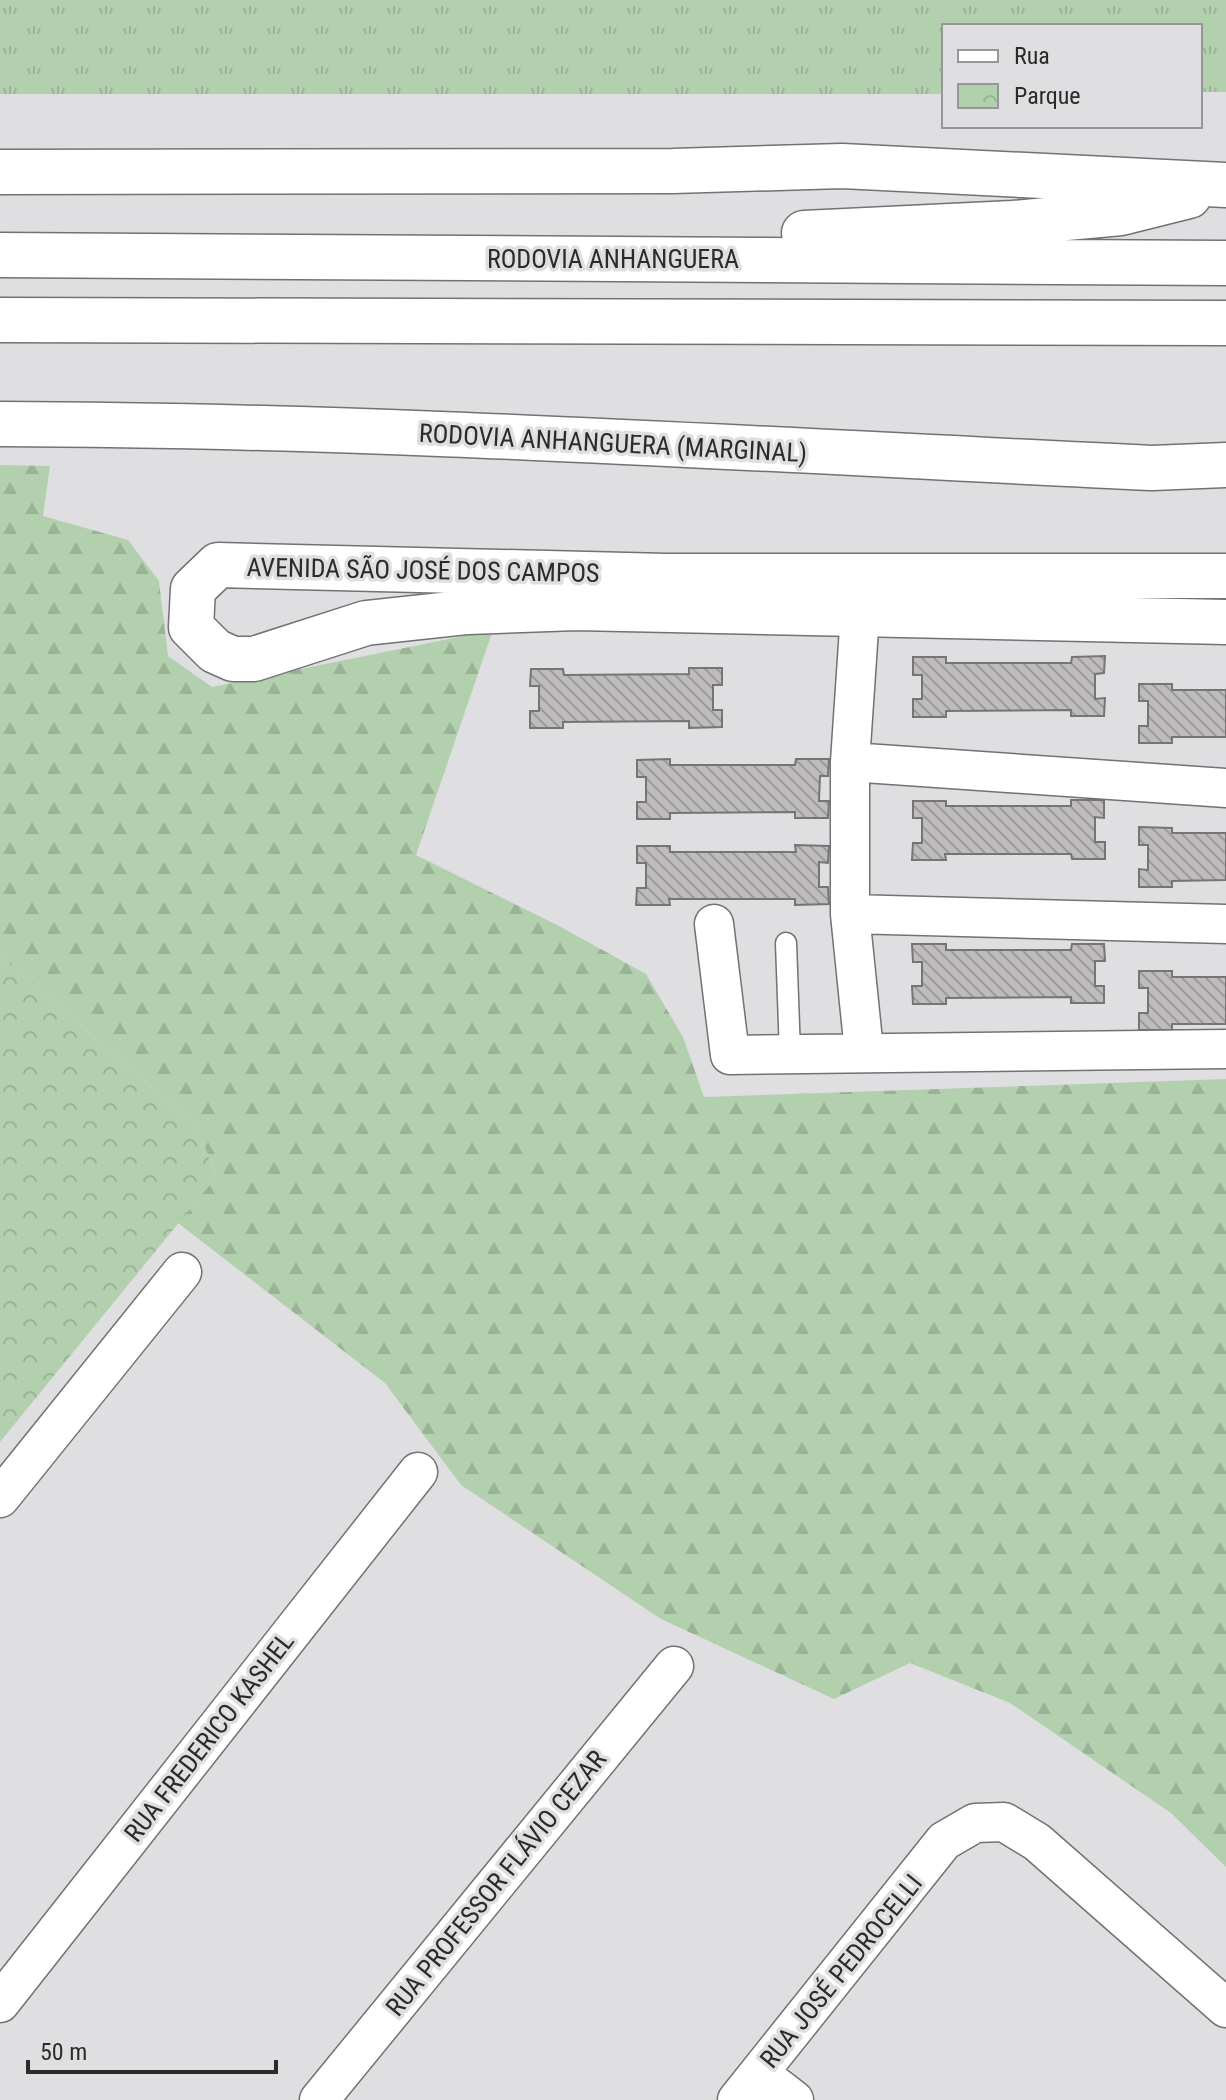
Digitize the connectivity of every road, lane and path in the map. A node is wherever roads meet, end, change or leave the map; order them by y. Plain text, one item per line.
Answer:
1 (0, 172) edge
2 (1226, 186) edge
3 (0, 255) edge
4 (315, 257) junction
5 (1226, 263) edge
6 (0, 320) edge
7 (1226, 323) edge
8 (0, 424) edge
9 (1226, 465) edge
10 (1152, 468) junction
11 (1226, 475) edge
12 (1226, 576) edge
13 (860, 614) junction
14 (1226, 622) edge
15 (850, 762) junction
16 (1226, 788) edge
17 (850, 914) junction
18 (714, 924) dead end
19 (1226, 924) edge
20 (786, 943) dead end
21 (1226, 1049) edge
22 (864, 1051) junction
23 (790, 1053) junction
24 (182, 1272) dead end
25 (418, 1472) dead end
26 (0, 1498) edge
27 (674, 1666) dead end
28 (0, 2003) edge
29 (1226, 2008) edge
30 (748, 2086) edge
31 (319, 2100) edge
32 (794, 2100) edge

1 - 2 main road
2 - 4 main road
3 - 4 main road, RODOVIA ANHANGUERA
4 - 5 main road, RODOVIA ANHANGUERA
6 - 7 main road
8 - 10 main road, RODOVIA ANHANGUERA (MARGINAL)
9 - 10 main road, RODOVIA ANHANGUERA (MARGINAL)
10 - 11 main road
12 - 13 main road, AVENIDA SÃO JOSÉ DOS CAMPOS
13 - 14 main road, AVENIDA SÃO JOSÉ DOS CAMPOS
13 - 15 street
15 - 16 street
15 - 17 street
17 - 19 street
17 - 22 street
18 - 23 street
20 - 23 lane
21 - 22 street
22 - 23 street
24 - 26 street
25 - 28 street, RUA FREDERICO KASHEL
27 - 31 street, RUA PROFESSOR FLÁVIO CEZAR
29 - 30 street, RUA JOSÉ PEDROCELLI
30 - 32 street

